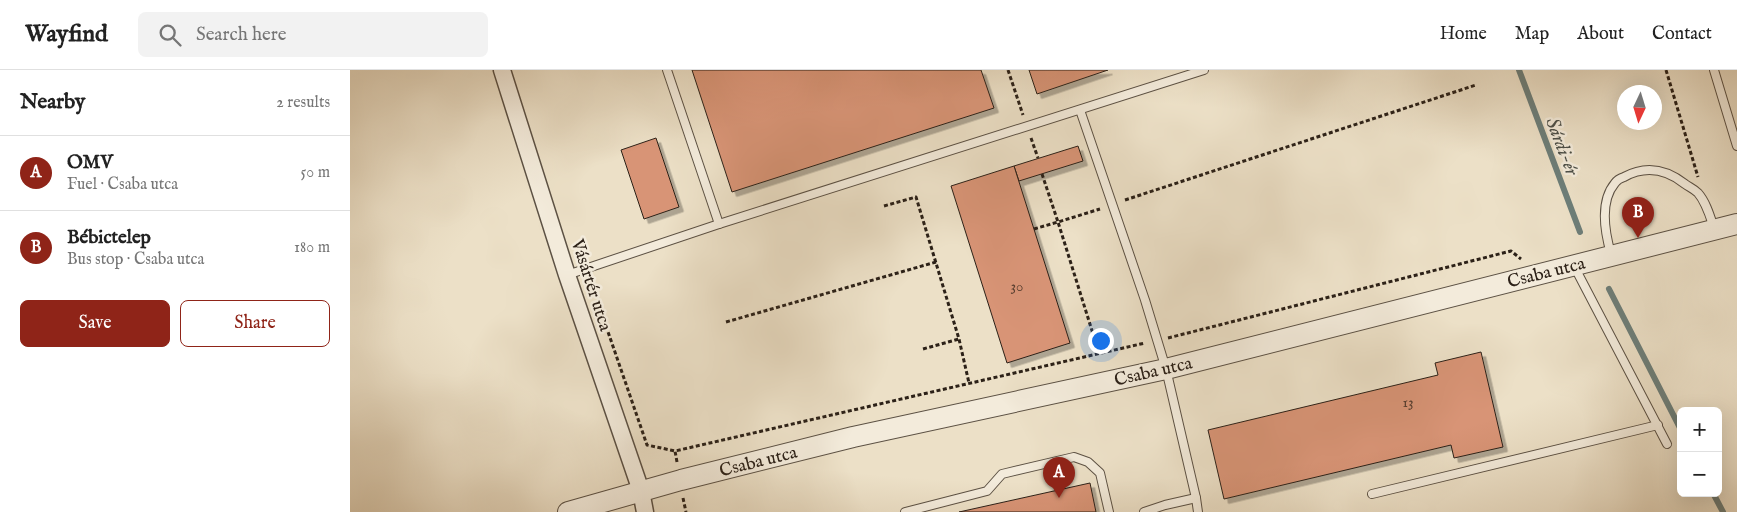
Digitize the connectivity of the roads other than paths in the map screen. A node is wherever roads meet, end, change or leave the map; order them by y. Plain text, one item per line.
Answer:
1 (502, 70) edge
2 (667, 70) edge
3 (1204, 70) edge
4 (1714, 70) edge
5 (1080, 110) junction
6 (1737, 146) edge
7 (1712, 222) junction
8 (719, 224) junction
9 (1737, 224) edge
10 (1611, 255) junction
11 (1573, 265) junction
12 (567, 274) junction
13 (1166, 369) junction
14 (1658, 425) junction
15 (1667, 444) dead end
16 (641, 491) junction
17 (1372, 494) dead end
18 (1196, 498) junction
19 (568, 512) edge
20 (646, 512) edge
21 (905, 512) edge
22 (1109, 512) edge
23 (1144, 512) edge
24 (1198, 512) edge

1 - 12 street, Vásártér utca
2 - 8 lane
3 - 5 lane
4 - 6 lane
5 - 8 lane
5 - 13 lane
7 - 9 street, Csaba utca
7 - 10 street, Csaba utca
7 - 10 lane
8 - 12 lane
10 - 11 street, Csaba utca
11 - 13 street, Csaba utca
11 - 14 lane
12 - 16 street, Vásártér utca
13 - 16 street, Csaba utca
13 - 18 lane
14 - 15 lane
14 - 17 lane
16 - 19 street, Csaba utca
16 - 20 street, Vásártér utca
18 - 23 lane
18 - 24 lane
21 - 22 lane

